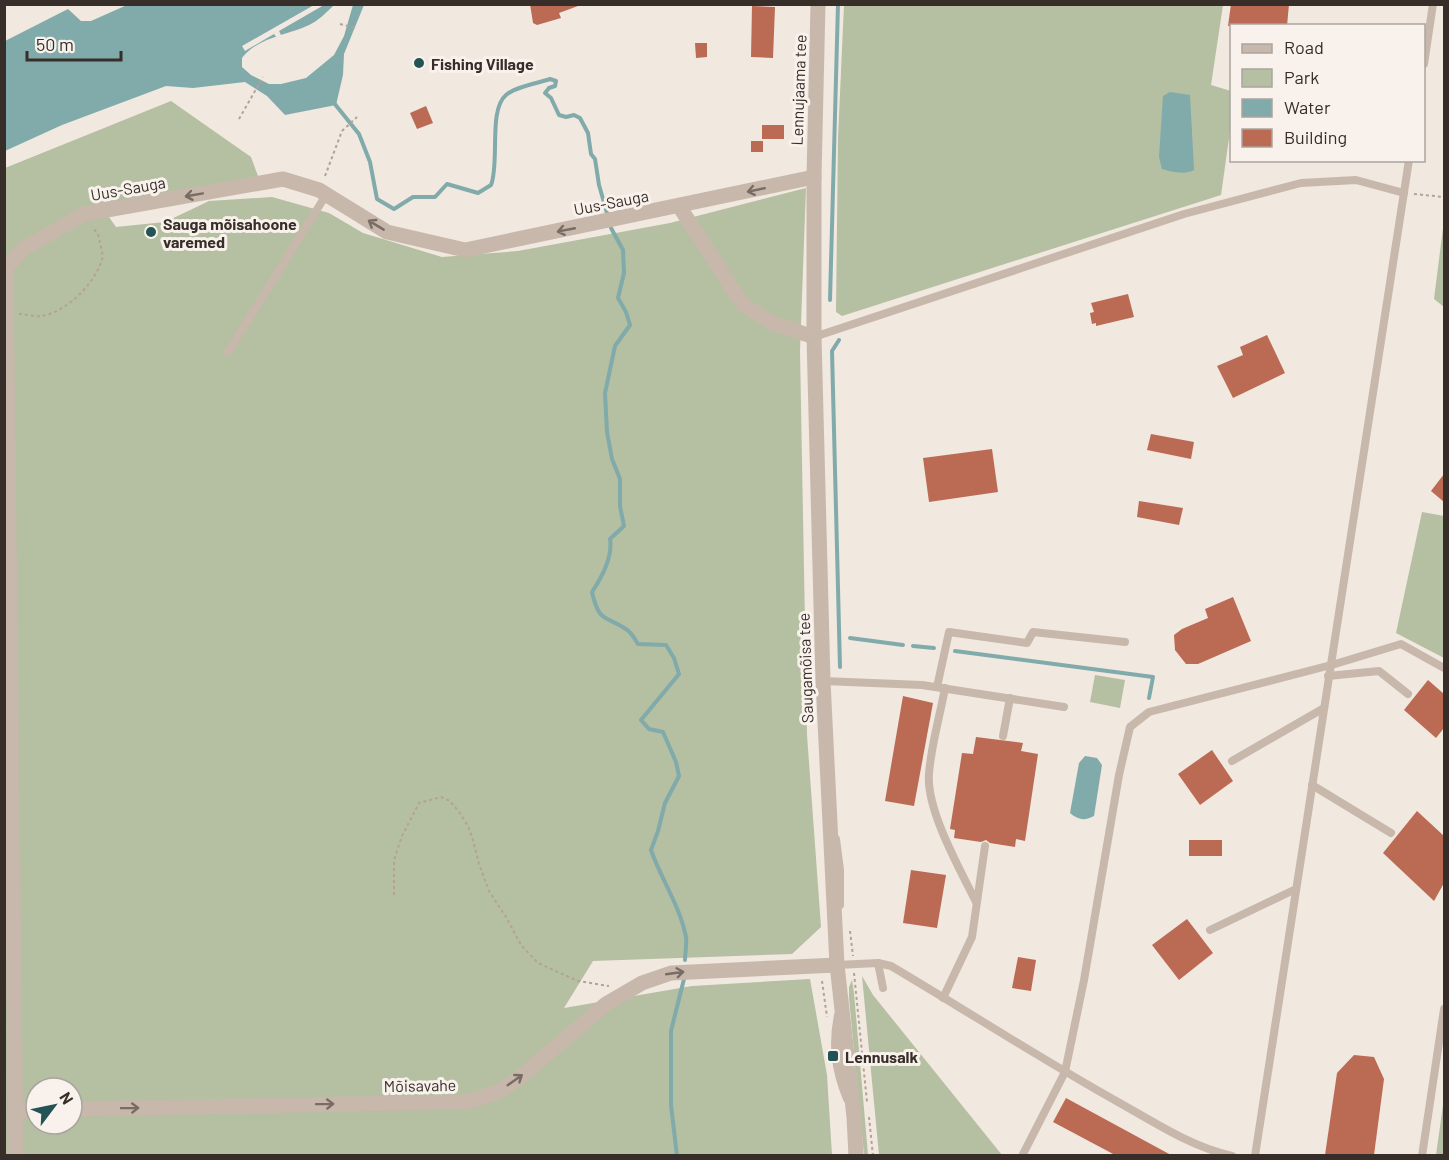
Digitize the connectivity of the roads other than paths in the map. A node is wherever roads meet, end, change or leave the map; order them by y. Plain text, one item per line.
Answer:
1 (818, 4) edge
2 (1433, 4) edge
3 (1425, 57) edge
4 (1409, 162) edge
5 (813, 177) junction
6 (323, 192) junction
7 (1404, 193) junction
8 (679, 206) junction
9 (814, 337) junction
10 (228, 352) dead end
11 (1125, 642) dead end
12 (1330, 665) junction
13 (1444, 668) edge
14 (1328, 676) junction
15 (823, 681) junction
16 (941, 687) junction
17 (1408, 694) dead end
18 (1010, 698) junction
19 (1064, 707) dead end
20 (1324, 708) junction
21 (1003, 736) dead end
22 (1232, 761) dead end
23 (1312, 785) junction
24 (1391, 833) dead end
25 (986, 846) dead end
26 (1296, 889) junction
27 (976, 902) junction
28 (1210, 930) dead end
29 (878, 963) junction
30 (837, 965) junction
31 (883, 988) dead end
32 (944, 998) junction
33 (1444, 1010) edge
34 (1065, 1072) junction
35 (84, 1109) edge
36 (16, 1110) junction
37 (24, 1110) edge
38 (16, 1155) edge
39 (856, 1155) edge
40 (1022, 1155) edge
41 (1232, 1155) edge
42 (1255, 1155) edge
43 (1422, 1155) edge

1 - 5 street, Lennujaama tee
2 - 3 lane
4 - 7 lane
5 -> 8 street, Uus-Sauga
5 - 9 street, Saugamõisa tee
8 -> 6 street, Uus-Sauga
6 - 10 lane
6 -> 36 street, Uus-Sauga
7 - 9 lane
7 - 12 lane
8 - 9 street
9 - 15 street, Saugamõisa tee
11 - 16 lane
12 - 13 lane
12 - 14 lane
12 - 34 lane
14 - 17 lane
14 - 20 lane
15 - 16 lane
15 - 30 street, Saugamõisa tee
16 - 18 lane
16 - 27 lane
18 - 19 lane
18 - 21 lane
20 - 22 lane
20 - 23 lane
23 - 24 lane
23 - 26 lane
25 - 27 lane
26 - 28 lane
26 - 42 lane
27 - 32 lane
29 - 30 lane
29 - 31 lane
29 - 32 lane
35 -> 30 street, Mõisavahe
30 - 39 street, Saugamõisa tee
32 - 34 lane
33 - 43 lane
34 - 40 lane
34 - 41 lane
36 - 37 street
36 - 38 street, Uus-Sauga

